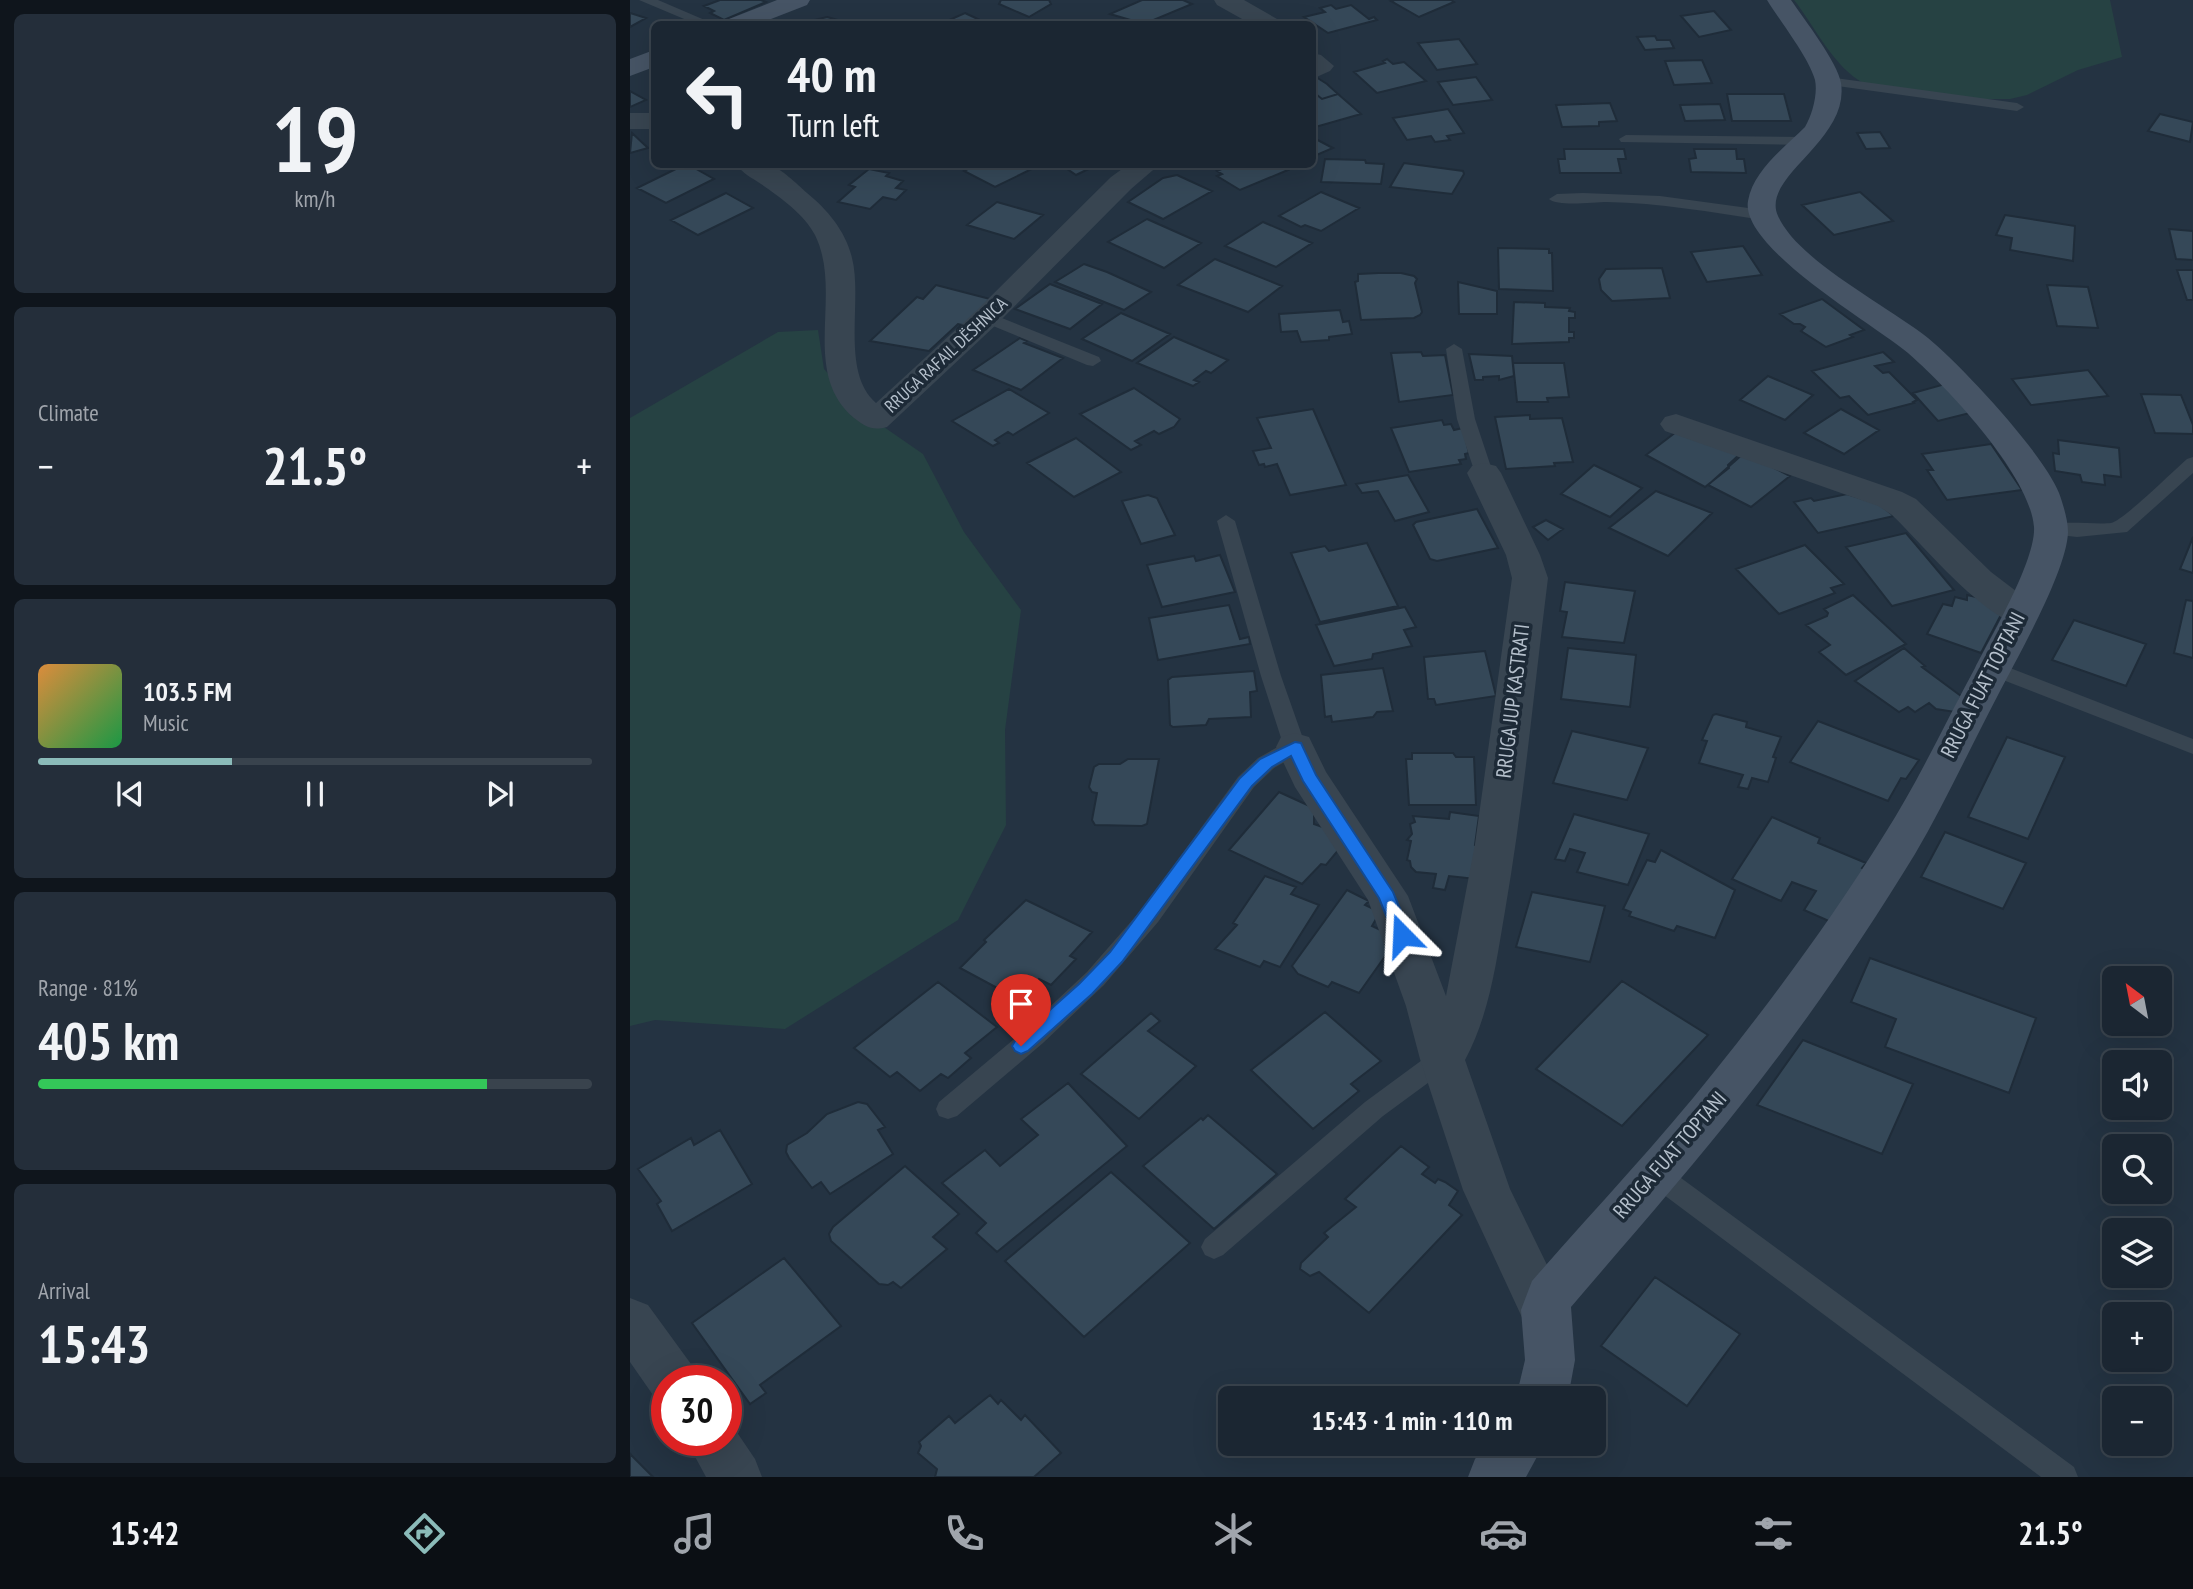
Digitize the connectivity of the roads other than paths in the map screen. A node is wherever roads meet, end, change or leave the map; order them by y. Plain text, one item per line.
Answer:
1 (646, 0) edge
2 (798, 0) edge
3 (1226, 0) edge
4 (1779, 0) edge
5 (699, 21) edge
6 (746, 21) edge
7 (1263, 21) edge
8 (651, 59) edge
9 (630, 68) edge
10 (1828, 82) junction
11 (2017, 107) dead end
12 (630, 121) edge
13 (651, 121) edge
14 (1626, 139) dead end
15 (1808, 141) junction
16 (755, 168) edge
17 (1142, 168) edge
18 (1557, 199) dead end
19 (1763, 215) junction
20 (987, 317) junction
21 (1454, 349) dead end
22 (1093, 361) dead end
23 (1676, 424) dead end
24 (2193, 463) edge
25 (1484, 472) joint
26 (1226, 521) dead end
27 (2051, 528) junction
28 (2020, 612) junction
29 (1992, 668) junction
30 (1295, 747) junction
31 (2193, 747) edge
32 (1442, 1059) junction
33 (947, 1109) dead end
34 (1653, 1172) junction
35 (1214, 1247) dead end
36 (1544, 1310) junction
37 (630, 1321) edge
38 (662, 1365) edge
39 (1546, 1386) edge
40 (722, 1456) edge
41 (1509, 1456) edge
42 (736, 1477) edge
43 (1494, 1477) edge
44 (2064, 1477) edge

1 - 5 lane
2 - 6 street
3 - 7 street
4 - 10 street
8 - 9 street
10 - 11 lane
10 - 15 street
12 - 13 street
14 - 15 lane
15 - 19 street
16 - 20 street, RRUGA RAFAIL DËSHNICA
17 - 20 street, RRUGA RAFAIL DËSHNICA
18 - 19 lane
19 - 27 street, RRUGA FUAT TOPTANI
20 - 22 lane
21 - 25 lane, RRUGA JUP KASTRATI
23 - 28 street
24 - 27 lane
25 - 32 street, RRUGA JUP KASTRATI
26 - 30 lane
27 - 28 street, RRUGA FUAT TOPTANI
28 - 29 street, RRUGA FUAT TOPTANI
29 - 31 lane
29 - 34 street, RRUGA FUAT TOPTANI
30 - 32 street
30 - 33 lane
32 - 35 lane
32 - 36 street
34 - 36 street, RRUGA FUAT TOPTANI
34 - 44 lane
36 - 39 street
37 - 38 street
40 - 42 street
41 - 43 street

